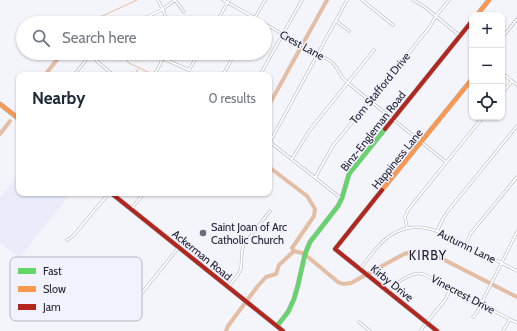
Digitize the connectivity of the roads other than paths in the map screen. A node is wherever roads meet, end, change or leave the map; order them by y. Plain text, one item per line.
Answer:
1 (158, 0) edge
2 (175, 0) edge
3 (223, 0) edge
4 (265, 0) edge
5 (302, 0) edge
6 (347, 0) edge
7 (362, 0) edge
8 (413, 0) edge
9 (448, 0) edge
10 (489, 0) edge
11 (228, 1) edge
12 (163, 9) junction
13 (184, 12) dead end
14 (479, 12) edge
15 (149, 16) edge
16 (165, 16) edge
17 (220, 16) edge
18 (252, 16) edge
19 (256, 16) edge
20 (436, 16) junction
21 (517, 19) edge
22 (336, 21) junction
23 (393, 25) dead end
24 (469, 25) edge
25 (272, 28) edge
26 (349, 32) dead end
27 (283, 34) junction
28 (505, 34) dead end
29 (460, 36) junction
30 (374, 50) dead end
31 (272, 54) edge
32 (318, 54) junction
33 (86, 60) edge
34 (96, 60) edge
35 (161, 60) edge
36 (166, 60) edge
37 (195, 60) edge
38 (231, 60) edge
39 (268, 60) edge
40 (76, 72) edge
41 (110, 72) edge
42 (156, 72) edge
43 (225, 72) edge
44 (262, 72) edge
45 (505, 75) edge
46 (512, 81) junction
47 (348, 82) junction
48 (469, 83) edge
49 (517, 85) edge
50 (505, 89) edge
51 (370, 100) junction
52 (0, 104) edge
53 (16, 117) edge
54 (393, 119) junction
55 (481, 120) edge
56 (517, 126) edge
57 (272, 138) edge
58 (422, 142) junction
59 (272, 144) edge
60 (292, 159) junction
61 (446, 162) junction
62 (517, 177) edge
63 (315, 178) junction
64 (107, 196) edge
65 (114, 196) edge
66 (141, 196) edge
67 (342, 199) junction
68 (130, 209) junction
69 (270, 211) dead end
70 (407, 228) junction
71 (437, 231) junction
72 (517, 232) edge
73 (67, 240) dead end
74 (466, 244) junction
75 (179, 248) junction
76 (335, 250) joint
77 (502, 263) junction
78 (361, 270) junction
79 (517, 271) edge
80 (228, 287) junction
81 (451, 288) junction
82 (388, 292) junction
83 (142, 293) edge
84 (481, 304) junction
85 (473, 317) dead end
86 (510, 319) junction
87 (359, 322) dead end
88 (427, 322) junction
89 (517, 323) edge
90 (277, 326) junction
91 (283, 331) edge
92 (370, 331) edge
93 (420, 331) edge
94 (438, 331) edge
95 (503, 331) edge

1 - 12 street
2 - 12 street
2 - 13 street
3 - 11 street, Crest Lane
4 - 19 street
5 - 27 street
6 - 22 street
7 - 23 street
8 - 20 street
9 - 20 street, Tom Stafford Drive
10 - 14 street
11 - 17 street
11 - 18 street, Crest Lane
12 - 15 street
12 - 16 street
20 - 29 street
20 - 51 street, Tom Stafford Drive
21 - 28 street
22 - 26 street
22 - 32 street
24 - 29 street, Binz-Engleman Road
25 - 27 street, Crest Lane
27 - 31 street
27 - 32 street, Crest Lane
29 - 54 street, Binz-Engleman Road
30 - 47 street
32 - 47 street, Crest Lane
32 - 57 street
33 - 40 street
34 - 41 street
35 - 42 street
36 - 37 street
38 - 43 street
39 - 44 street
45 - 46 street
46 - 49 street
46 - 50 street
47 - 51 street, Crest Lane
47 - 60 street
48 - 58 street, Happiness Lane
51 - 54 street, Crest Lane
51 - 63 street, Tom Stafford Drive
52 - 53 street
54 - 58 street, Crest Lane
54 - 67 street, Binz-Engleman Road
55 - 61 street
56 - 71 street
58 - 61 street, Crest Lane
58 - 76 street, Happiness Lane
59 - 60 street
60 - 63 street
61 - 70 street
62 - 74 street
63 - 67 street
64 - 73 street
65 - 68 street, Ackerman Road
66 - 68 street
67 - 90 street, Binz-Engleman Road
68 - 75 street, Ackerman Road
69 - 80 street
70 - 71 street, Autumn Lane
70 - 78 street, Autumn Lane
71 - 74 street, Autumn Lane
72 - 77 street
74 - 77 street, Autumn Lane
75 - 80 street, Ackerman Road
75 - 83 street
76 - 78 street, Kirby Drive
77 - 79 street, Autumn Lane
77 - 84 street
78 - 82 street, Kirby Drive
80 - 90 street, Ackerman Road
81 - 82 street, Vinecrest Drive
81 - 84 street, Vinecrest Drive
81 - 88 street
82 - 88 street, Kirby Drive
84 - 85 street
84 - 86 street, Vinecrest Drive
86 - 89 street, Vinecrest Drive
86 - 95 street
87 - 92 street
88 - 93 street
88 - 94 street, Kirby Drive
90 - 91 street, Ackerman Road

